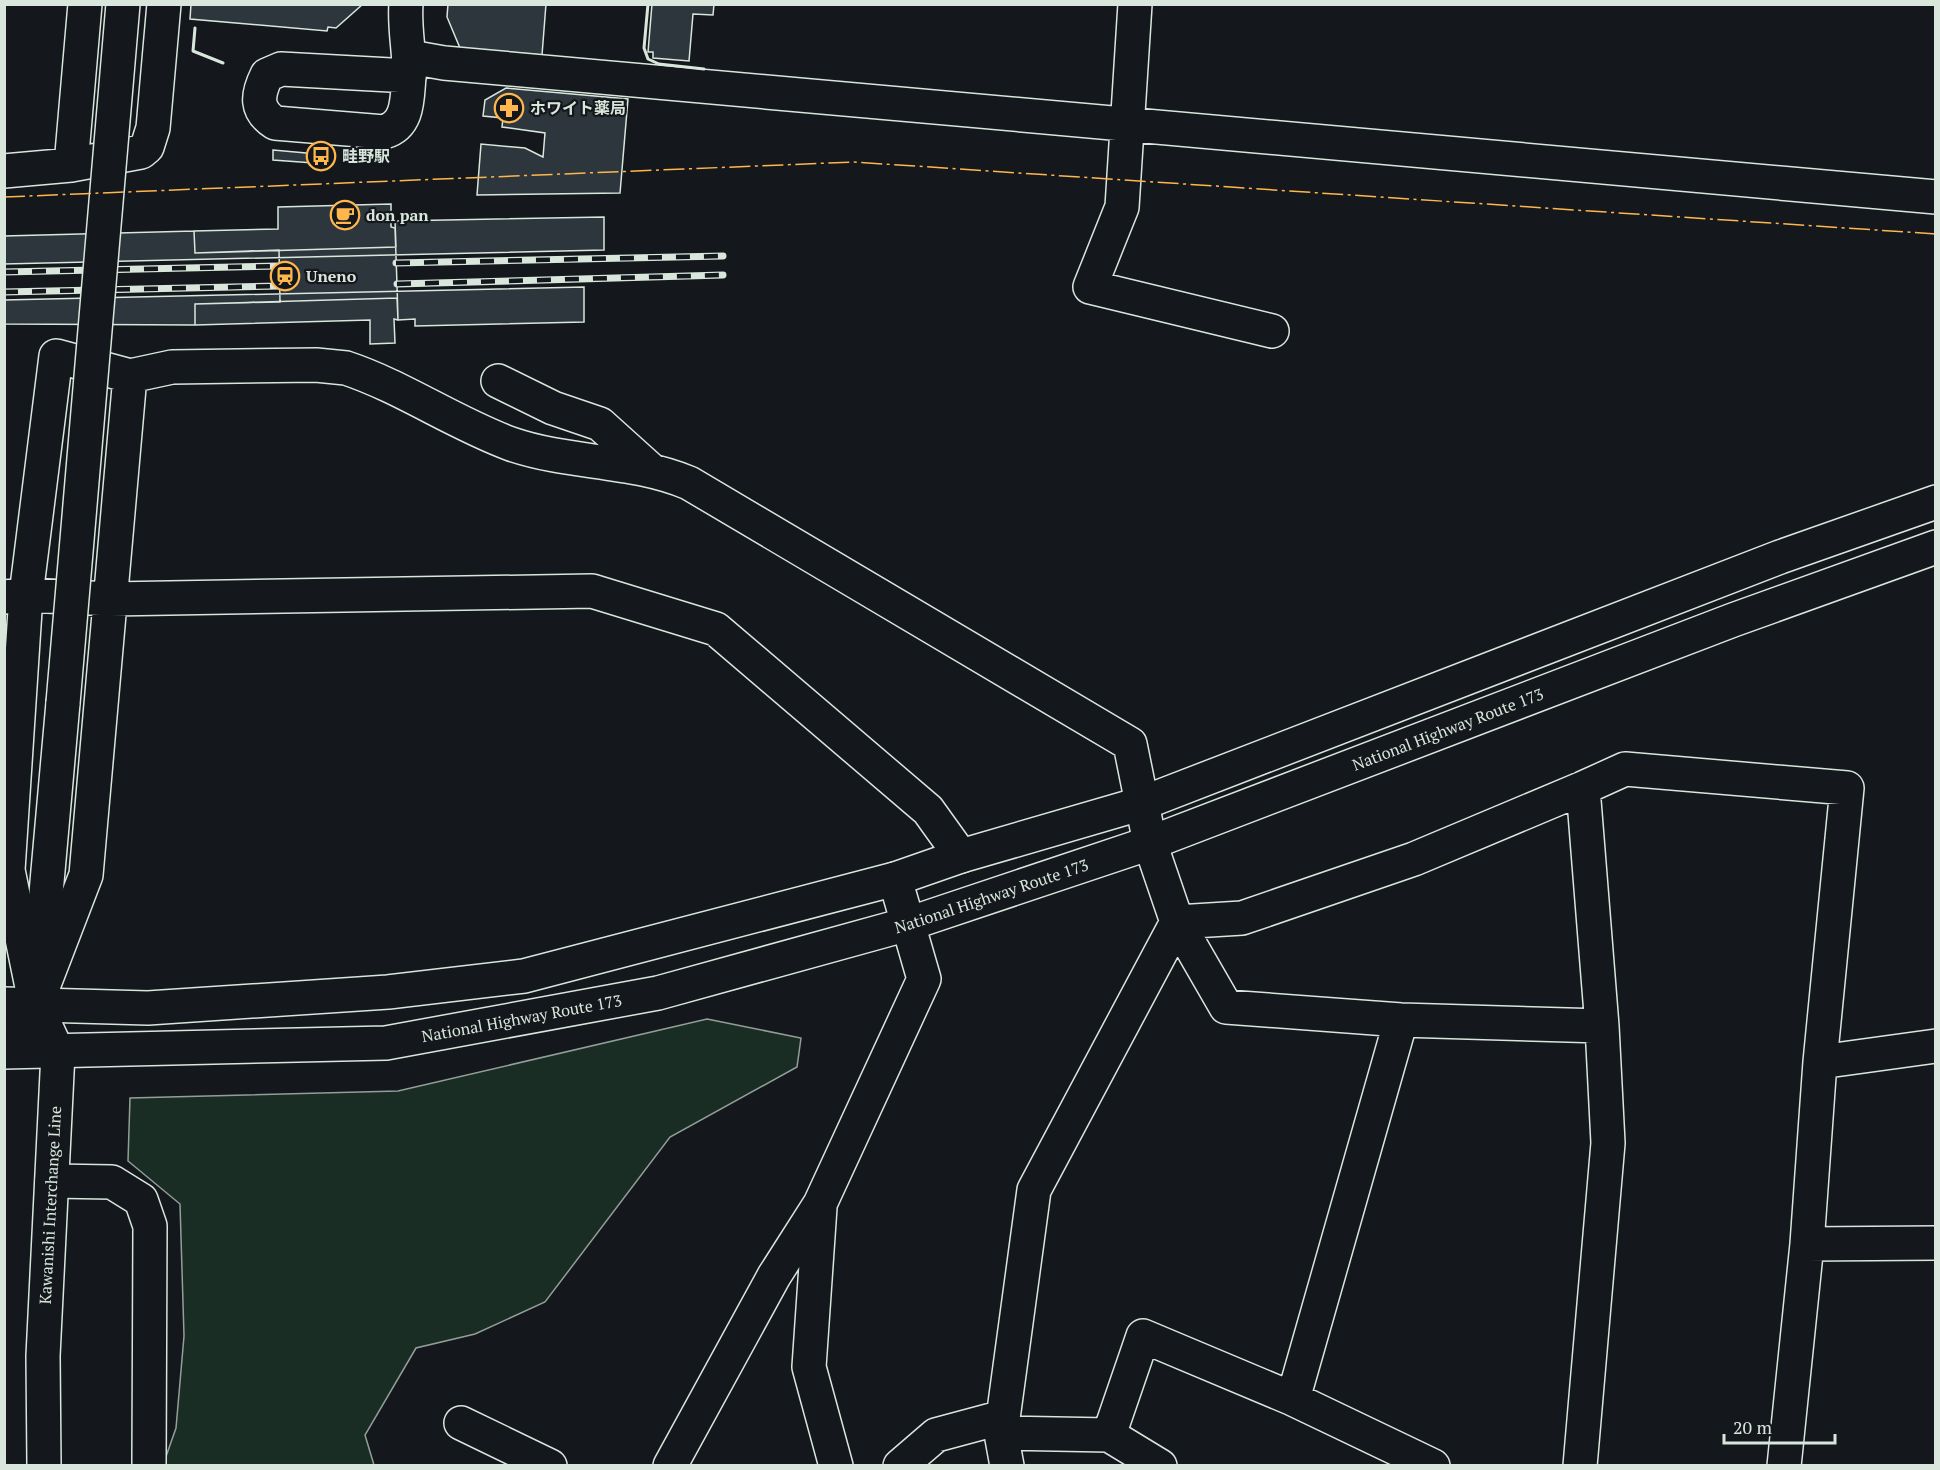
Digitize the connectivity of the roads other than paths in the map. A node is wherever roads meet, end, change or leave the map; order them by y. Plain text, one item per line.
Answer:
1 (85, 4) edge
2 (123, 4) edge
3 (164, 4) edge
4 (406, 4) edge
5 (1135, 4) edge
6 (409, 67) junction
7 (1125, 126) junction
8 (71, 165) junction
9 (4, 171) edge
10 (1935, 197) edge
11 (1272, 331) dead end
12 (130, 376) junction
13 (498, 381) dead end
14 (651, 470) junction
15 (1935, 502) edge
16 (1935, 547) edge
17 (15, 596) edge
18 (111, 599) junction
19 (1583, 788) junction
20 (1143, 803) junction
21 (1150, 843) junction
22 (961, 856) junction
23 (895, 879) junction
24 (1177, 922) junction
25 (908, 924) junction
26 (20, 1004) edge
27 (1401, 1020) junction
28 (1602, 1026) junction
29 (1935, 1046) edge
30 (4, 1052) edge
31 (58, 1053) junction
32 (1820, 1062) junction
33 (52, 1181) junction
34 (820, 1204) junction
35 (1935, 1243) edge
36 (1807, 1244) junction
37 (1293, 1399) junction
38 (461, 1423) dead end
39 (1002, 1425) junction
40 (1109, 1435) junction
41 (44, 1466) edge
42 (149, 1466) edge
43 (550, 1466) edge
44 (670, 1466) edge
45 (836, 1466) edge
46 (900, 1466) edge
47 (1007, 1466) edge
48 (1160, 1466) edge
49 (1433, 1466) edge
50 (1580, 1466) edge
51 (1784, 1466) edge

1 - 8 main road
2 - 26 main road, bridge
3 - 8 main road
4 - 6 main road
5 - 7 main road
6 - 6 main road
6 - 7 main road
7 - 10 main road
7 - 11 main road
8 - 9 main road
12 - 14 main road
12 - 17 main road, Kawanishi Interchange Line
12 - 18 main road
13 - 14 main road
14 - 20 main road
15 - 20 main road
16 - 21 main road, National Highway Route 173
17 - 18 main road
17 - 26 main road, Kawanishi Interchange Line
18 - 22 main road
18 - 26 main road
19 - 24 main road
19 - 28 main road
19 - 32 main road
20 - 21 main road
20 - 22 main road
21 - 24 main road
21 - 25 main road, National Highway Route 173
22 - 23 main road
23 - 25 main road
23 - 26 main road
24 - 27 main road
24 - 39 main road
25 - 31 main road, National Highway Route 173
25 - 34 main road
26 - 30 main road
26 - 31 main road, Kawanishi Interchange Line
27 - 28 main road
27 - 37 main road
28 - 50 main road
29 - 32 main road
30 - 31 main road, National Highway Route 173
31 - 33 main road, Kawanishi Interchange Line
32 - 36 main road
33 - 41 main road, Kawanishi Interchange Line
33 - 42 main road
34 - 44 main road
34 - 45 main road
35 - 36 main road
36 - 51 main road
37 - 40 main road
37 - 49 main road
38 - 43 main road
39 - 40 main road
39 - 46 main road
39 - 47 main road
40 - 48 main road

